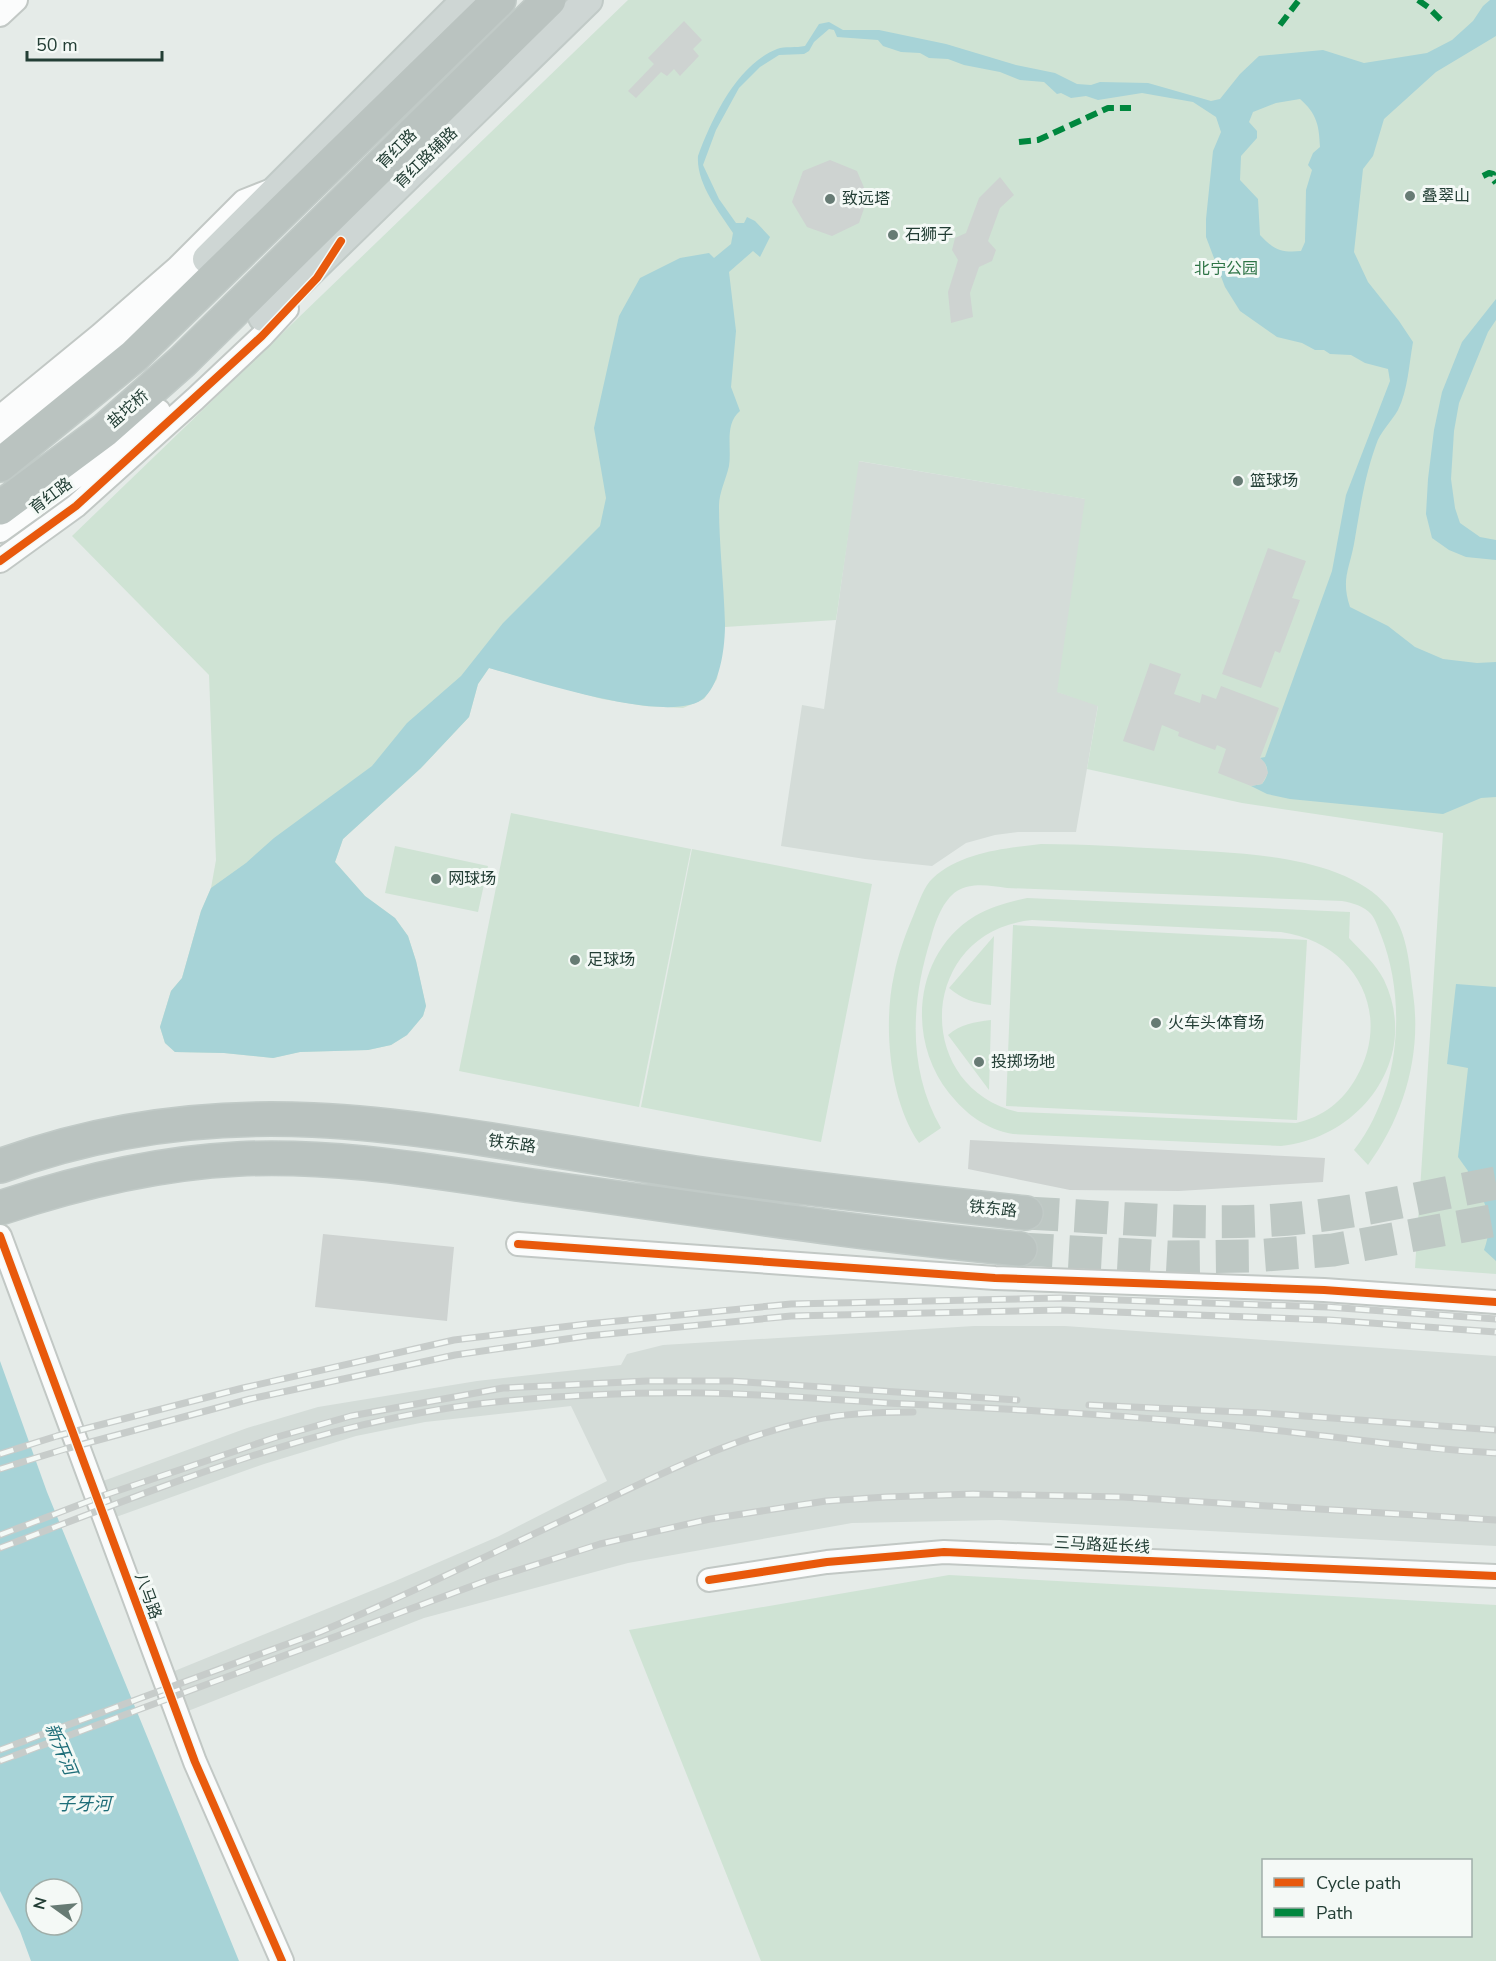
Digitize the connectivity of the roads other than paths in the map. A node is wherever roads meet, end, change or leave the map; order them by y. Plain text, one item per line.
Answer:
1 (16, 0) edge
2 (466, 0) edge
3 (499, 0) edge
4 (549, 0) edge
5 (588, 0) edge
6 (0, 15) edge
7 (279, 187) junction
8 (341, 241) junction
9 (213, 266) junction
10 (254, 308) junction
11 (0, 417) edge
12 (0, 437) edge
13 (0, 465) edge
14 (0, 508) edge
15 (0, 531) edge
16 (0, 561) edge
17 (37, 1152) junction
18 (0, 1160) edge
19 (0, 1166) edge
20 (8, 1206) edge
21 (1026, 1212) tunnel mouth
22 (0, 1236) edge
23 (518, 1244) dead end
24 (1020, 1249) tunnel mouth
25 (1496, 1302) edge
26 (1496, 1576) edge
27 (709, 1580) dead end
28 (282, 1961) edge

1 - 6 street
2 - 7 main road
3 - 9 highway
4 - 10 highway, 育红路
5 - 8 main road, 育红路辅路
7 - 9 main road
7 - 11 street
8 - 10 main road, 育红路辅路
8 - 16 street
9 - 12 street
9 - 13 highway
10 - 14 highway, 盐坨桥
10 - 15 street, 育红路
17 - 18 highway
17 - 19 highway, 铁东路
17 - 21 highway, 铁东路
20 - 24 highway
22 - 28 street, 八马路
23 - 25 street
26 - 27 street, 三马路延长线

